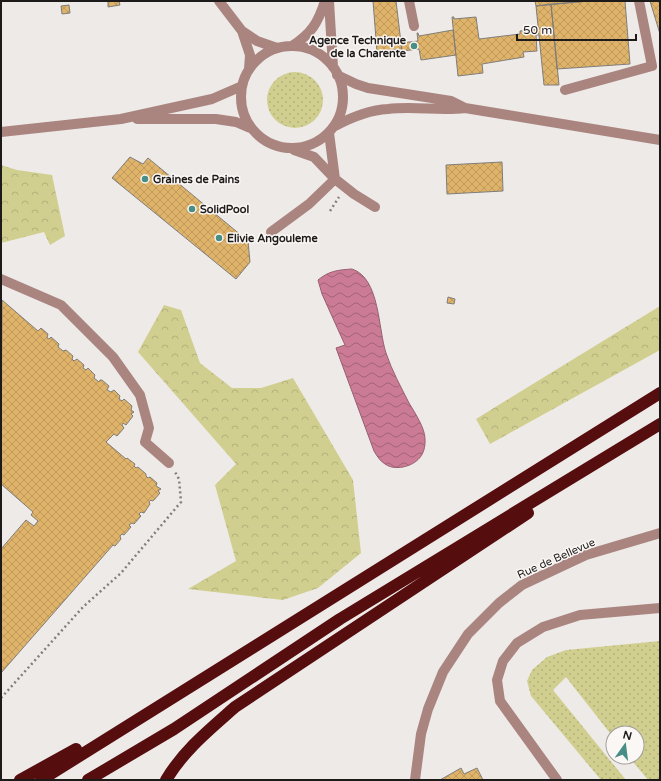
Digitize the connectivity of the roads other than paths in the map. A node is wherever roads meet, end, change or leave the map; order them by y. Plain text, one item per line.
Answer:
1 (219, 1) edge
2 (325, 1) edge
3 (329, 1) edge
4 (408, 1) edge
5 (639, 1) edge
6 (414, 26) dead end
7 (242, 30) junction
8 (292, 46) junction
9 (277, 48) junction
10 (249, 69) junction
11 (335, 71) junction
12 (242, 86) junction
13 (565, 90) dead end
14 (466, 108) junction
15 (121, 119) junction
16 (250, 128) junction
17 (332, 129) junction
18 (1, 132) edge
19 (660, 140) edge
20 (289, 148) junction
21 (335, 179) junction
22 (374, 207) dead end
23 (271, 232) dead end
24 (1, 278) edge
25 (660, 393) edge
26 (660, 425) edge
27 (169, 463) road end
28 (660, 533) edge
29 (660, 608) edge
30 (210, 675) junction
31 (20, 780) edge
32 (41, 780) edge
33 (88, 780) edge
34 (166, 780) edge
35 (416, 780) edge
36 (557, 780) edge

1 - 7 street
2 - 8 street
3 - 11 street
4 - 6 street
5 - 13 street
7 - 9 street
7 - 10 street
8 - 9 street
8 - 11 street
9 - 10 street
10 - 12 street
11 - 14 street
11 - 17 street
12 - 15 street
12 - 16 street
14 - 17 street
14 - 19 street
15 - 16 street
15 - 18 street
16 - 20 street
17 - 20 street
17 - 21 street
20 - 21 street
21 - 22 street
21 - 23 street
24 - 27 street
25 - 30 highway
26 - 33 highway
26 - 34 highway
28 - 35 street, Rue de Bellevue
29 - 36 street
30 - 31 highway
30 - 32 highway

